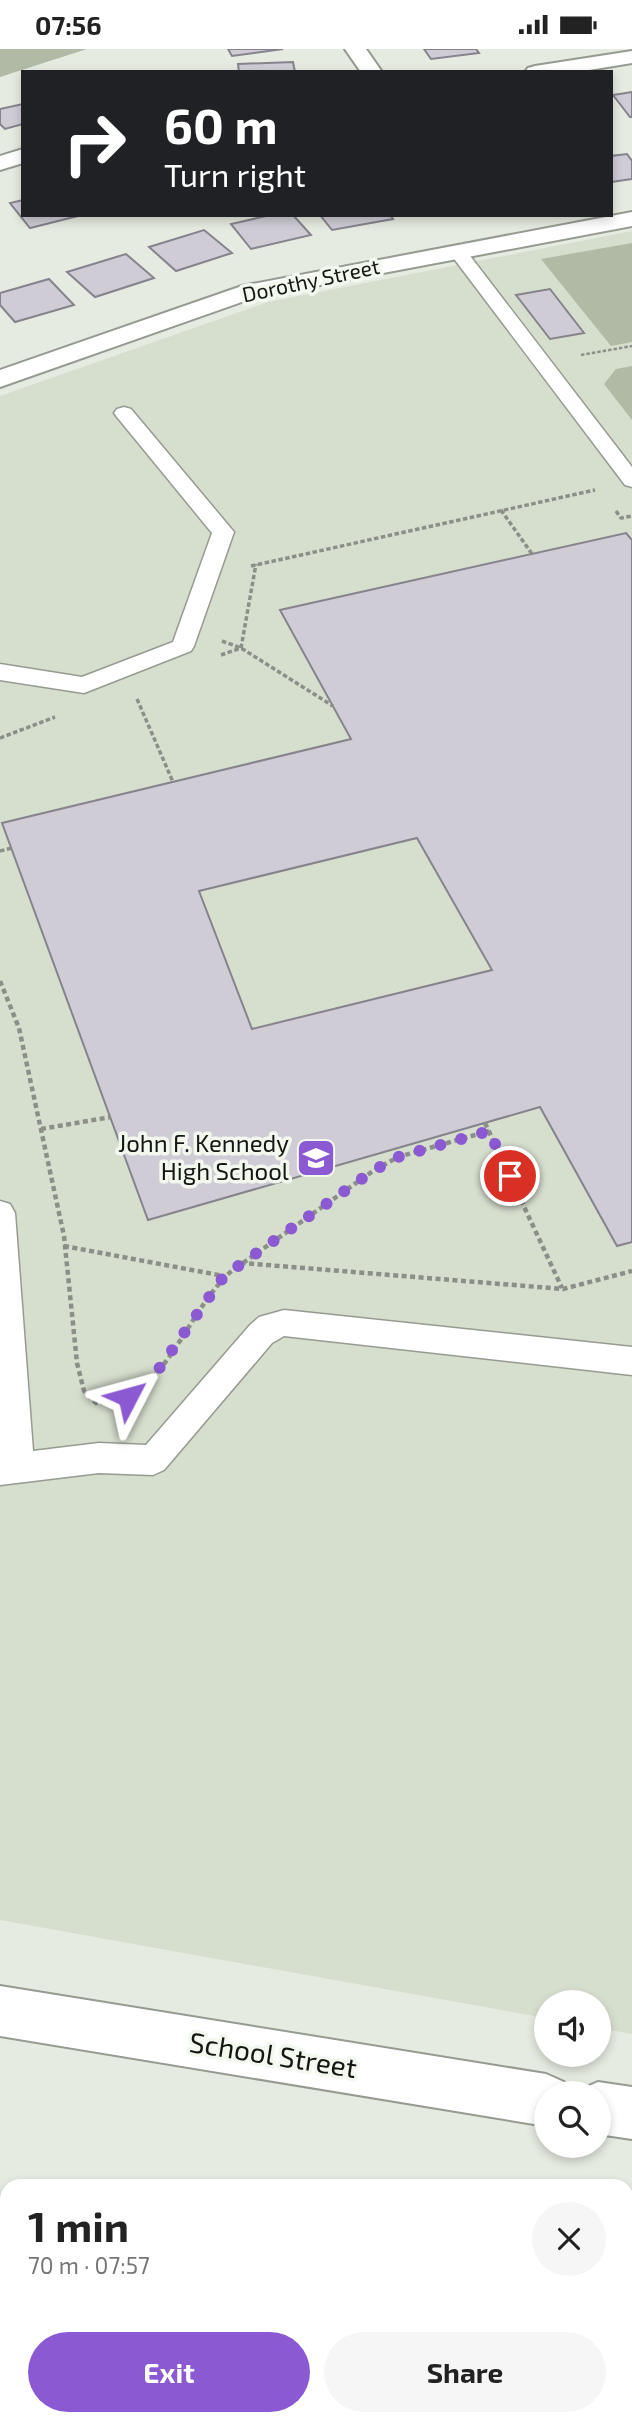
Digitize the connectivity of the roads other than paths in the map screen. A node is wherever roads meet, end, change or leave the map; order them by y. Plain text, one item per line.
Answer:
1 (355, 49) edge
2 (632, 57) edge
3 (371, 70) edge
4 (548, 70) edge
5 (21, 157) edge
6 (0, 163) edge
7 (632, 219) edge
8 (458, 251) junction
9 (0, 379) edge
10 (124, 413) dead end
11 (632, 481) edge
12 (0, 671) edge
13 (0, 1213) edge
14 (632, 1360) edge
15 (9, 1469) edge
16 (0, 2011) edge
17 (534, 2098) edge
18 (611, 2110) edge
19 (632, 2113) edge

1 - 3 street
2 - 4 street
5 - 6 street
7 - 8 street, Dorothy Street
8 - 9 street, Dorothy Street
8 - 11 lane
10 - 12 lane
13 - 15 lane
14 - 15 lane
16 - 17 street, School Street
18 - 19 street

